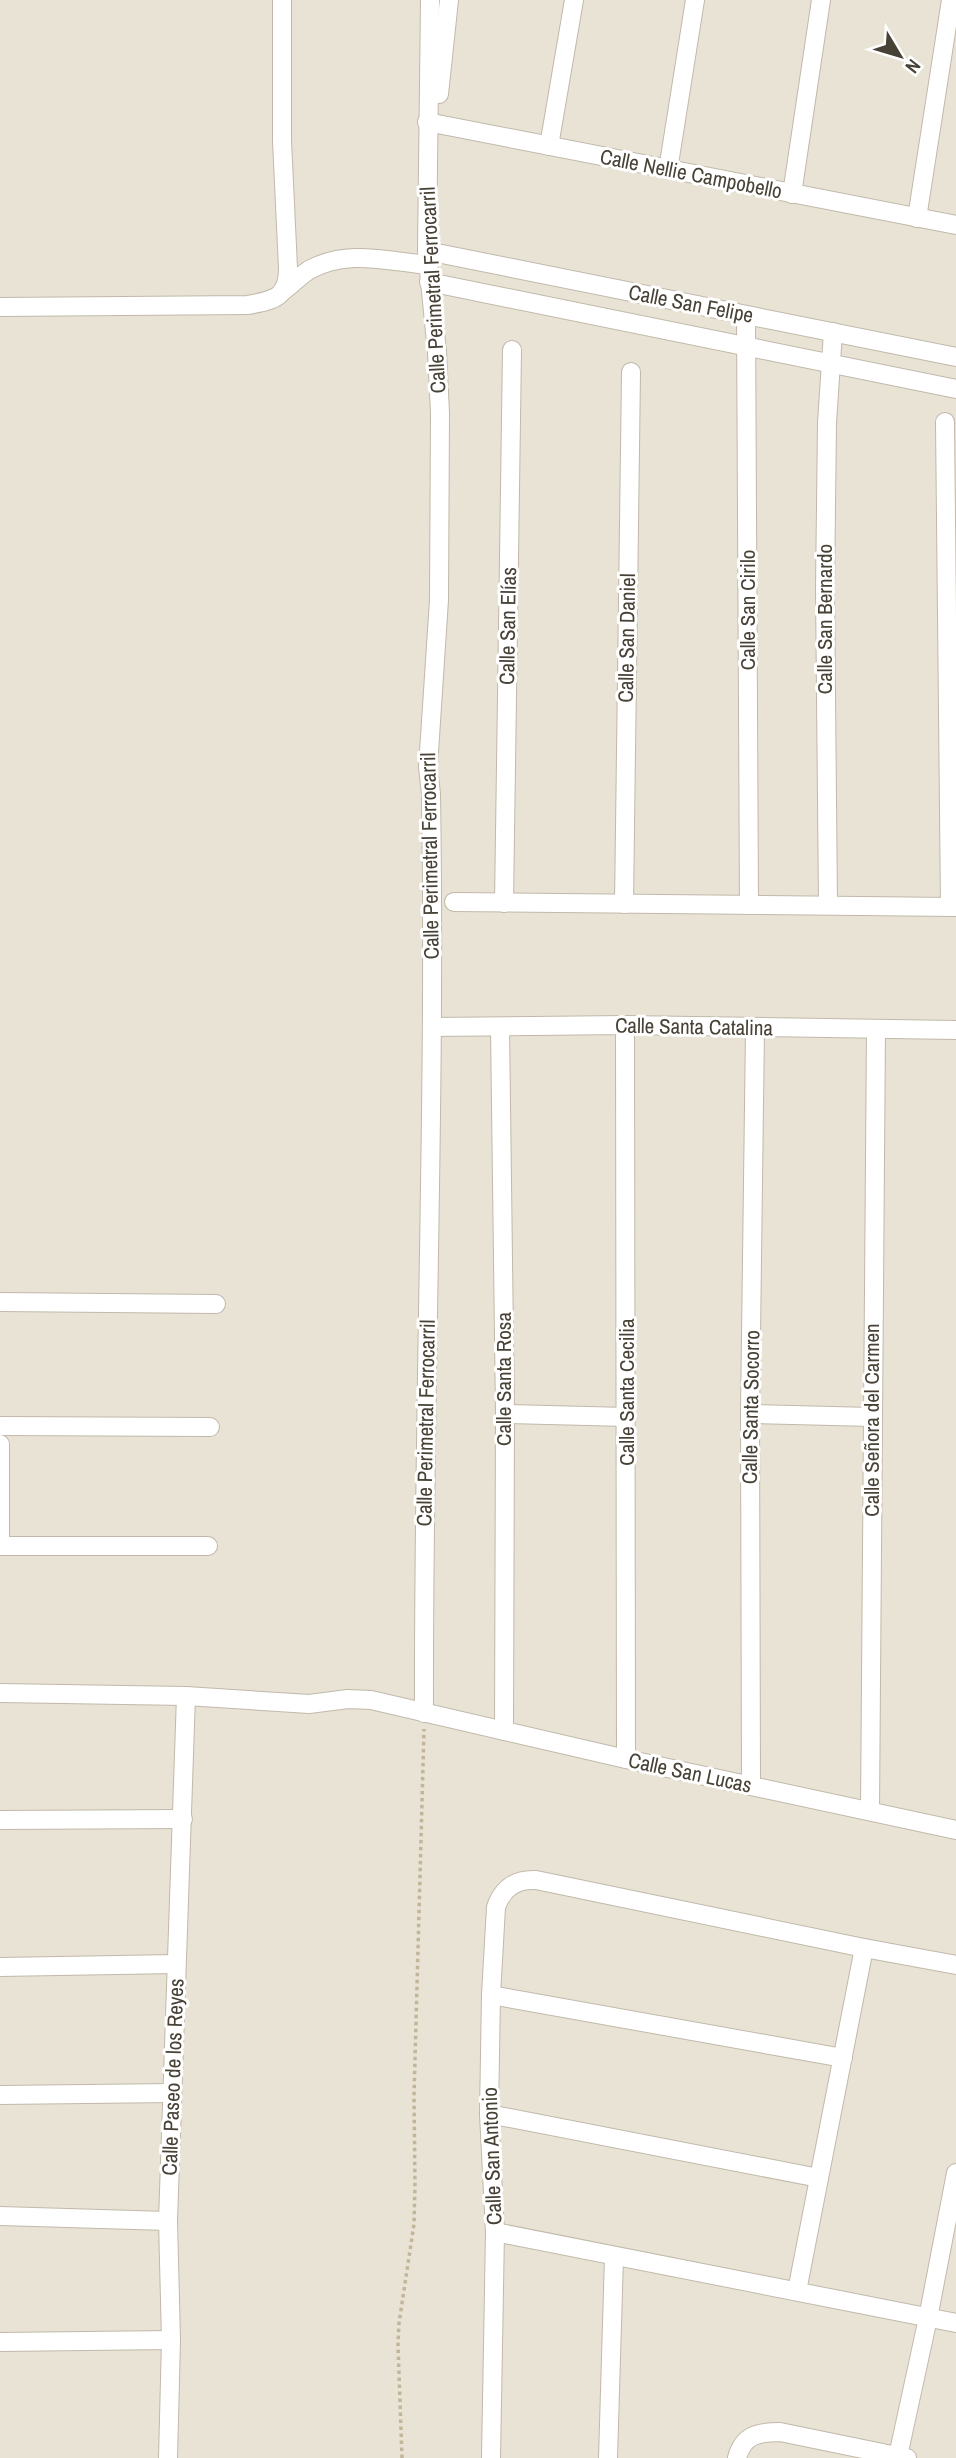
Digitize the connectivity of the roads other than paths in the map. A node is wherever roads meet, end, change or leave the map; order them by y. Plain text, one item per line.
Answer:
1 (282, 0) edge
2 (574, 0) edge
3 (695, 0) edge
4 (821, 0) edge
5 (951, 0) edge
6 (439, 3) edge
7 (431, 123) junction
8 (549, 146) junction
9 (668, 170) junction
10 (792, 194) junction
11 (917, 218) junction
12 (956, 225) edge
13 (428, 266) junction
14 (285, 286) junction
15 (0, 307) edge
16 (746, 315) junction
17 (833, 332) junction
18 (746, 346) junction
19 (512, 350) dead end
20 (956, 357) edge
21 (830, 363) junction
22 (631, 372) dead end
23 (956, 389) edge
24 (945, 422) dead end
25 (454, 902) dead end
26 (504, 903) junction
27 (624, 904) junction
28 (749, 905) junction
29 (828, 905) junction
30 (953, 907) edge
31 (625, 1025) junction
32 (432, 1027) junction
33 (500, 1027) junction
34 (755, 1028) junction
35 (876, 1029) junction
36 (956, 1030) edge
37 (0, 1301) edge
38 (216, 1304) dead end
39 (750, 1414) junction
40 (505, 1415) junction
41 (627, 1417) junction
42 (872, 1417) junction
43 (0, 1426) edge
44 (210, 1426) dead end
45 (0, 1444) edge
46 (0, 1546) edge
47 (208, 1546) dead end
48 (0, 1693) edge
49 (186, 1696) junction
50 (424, 1713) junction
51 (504, 1731) junction
52 (626, 1759) junction
53 (751, 1786) junction
54 (870, 1811) junction
55 (183, 1819) junction
56 (0, 1820) edge
57 (956, 1830) edge
58 (864, 1948) junction
59 (176, 1964) junction
60 (956, 1965) edge
61 (0, 1967) edge
62 (491, 1995) junction
63 (844, 2058) junction
64 (172, 2093) junction
65 (0, 2095) edge
66 (489, 2114) junction
67 (956, 2173) edge
68 (819, 2178) junction
69 (0, 2216) edge
70 (168, 2221) junction
71 (495, 2232) junction
72 (614, 2257) junction
73 (797, 2291) junction
74 (928, 2318) junction
75 (956, 2323) edge
76 (171, 2340) junction
77 (0, 2342) edge
78 (902, 2457) edge
79 (167, 2458) edge
80 (491, 2458) edge
81 (608, 2458) edge
82 (737, 2458) edge

1 - 14 street
2 - 8 street
3 - 9 street
4 - 10 street
5 - 11 street
6 - 7 street, Calle Perimetral Ferrocarril
7 - 8 street, Calle Nellie Campobello
7 - 13 street, Calle Perimetral Ferrocarril
8 - 9 street, Calle Nellie Campobello
9 - 10 street, Calle Nellie Campobello
10 - 11 street, Calle Nellie Campobello
11 - 12 street, Calle Nellie Campobello
13 - 14 street
13 - 16 street, Calle San Felipe
13 - 18 street, Calle San Felipe
13 - 32 street, Calle Perimetral Ferrocarril
14 - 15 street
16 - 17 street, Calle San Felipe
16 - 18 street, Calle San Cirilo
17 - 20 street, Calle San Felipe
17 - 21 street, Calle San Bernardo
18 - 21 street, Calle San Felipe
18 - 28 street, Calle San Cirilo
19 - 26 street, Calle San Elías
21 - 23 street, Calle San Felipe
21 - 29 street, Calle San Bernardo
22 - 27 street, Calle San Daniel
24 - 30 street
25 - 26 street
26 - 27 street
27 - 28 street
28 - 29 street
29 - 30 street
31 - 33 street, Calle Santa Catalina
31 - 34 street, Calle Santa Catalina
31 - 41 street, Calle Santa Cecilia
32 - 33 street, Calle Santa Catalina
32 - 50 street, Calle Perimetral Ferrocarril
33 - 40 street, Calle Santa Rosa
34 - 35 street, Calle Santa Catalina
34 - 39 street, Calle Santa Socorro
35 - 36 street, Calle Santa Catalina
35 - 42 street, Calle Señora del Carmen
37 - 38 street
39 - 42 street
39 - 53 street, Calle Santa Socorro
40 - 41 street
40 - 51 street, Calle Santa Rosa
41 - 52 street, Calle Santa Cecilia
42 - 54 street, Calle Señora del Carmen
43 - 44 street
45 - 46 street
46 - 47 street
48 - 49 street, Calle San Lucas
49 - 50 street, Calle San Lucas
49 - 55 street, Calle Paseo de los Reyes
50 - 51 street, Calle San Lucas
51 - 52 street, Calle San Lucas
52 - 53 street, Calle San Lucas
53 - 54 street, Calle San Lucas
54 - 57 street, Calle San Lucas
55 - 56 street
55 - 59 street, Calle Paseo de los Reyes
58 - 60 street
58 - 62 street, Calle San Antonio
58 - 63 street
59 - 61 street
59 - 64 street, Calle Paseo de los Reyes
62 - 63 street
62 - 66 street, Calle San Antonio
63 - 68 street
64 - 65 street
64 - 70 street, Calle Paseo de los Reyes
66 - 68 street
66 - 71 street, Calle San Antonio
67 - 74 street
68 - 73 street
69 - 70 street
70 - 76 street, Calle Paseo de los Reyes
71 - 72 street
71 - 80 street, Calle San Antonio
72 - 73 street
72 - 81 street
73 - 74 street
74 - 75 street
74 - 78 street
76 - 77 street
76 - 79 street, Calle Paseo de los Reyes
78 - 82 street

